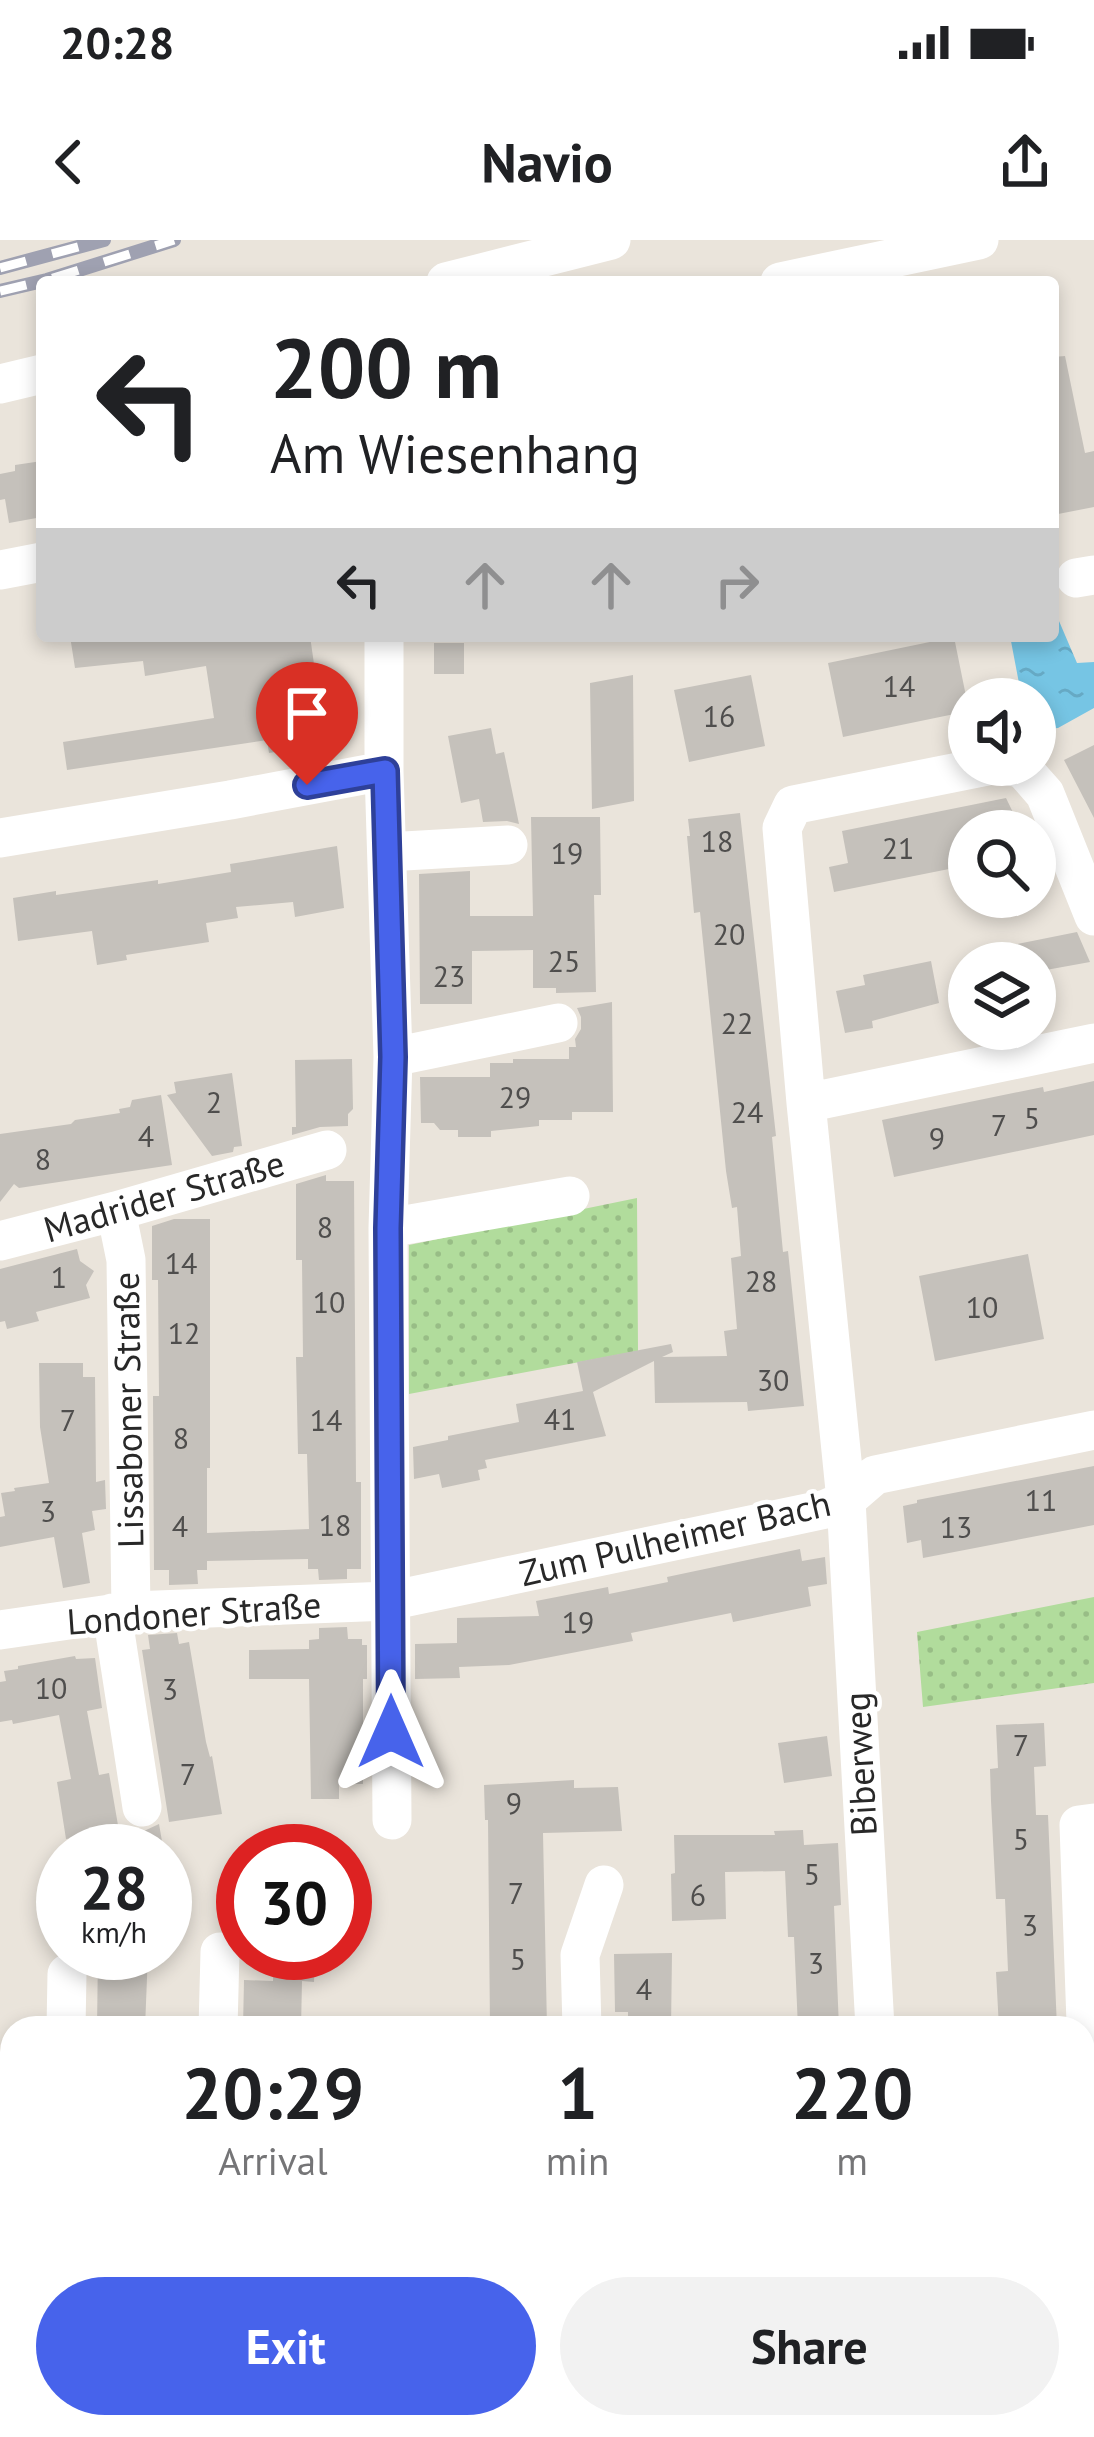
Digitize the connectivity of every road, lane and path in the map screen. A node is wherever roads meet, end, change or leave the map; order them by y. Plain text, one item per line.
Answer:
1 (611, 240) edge
2 (979, 240) edge
3 (470, 276) edge
4 (808, 276) edge
5 (36, 375) edge
6 (0, 384) edge
7 (36, 563) edge
8 (0, 570) edge
9 (384, 642) edge
10 (385, 771) junction
11 (948, 774) edge
12 (1038, 786) edge
13 (0, 838) edge
14 (508, 845) dead end
15 (387, 853) junction
16 (1094, 916) edge
17 (558, 1023) dead end
18 (1094, 1043) edge
19 (393, 1057) junction
20 (806, 1103) junction
21 (327, 1150) dead end
22 (570, 1196) dead end
23 (116, 1211) junction
24 (388, 1228) junction
25 (0, 1240) edge
26 (1094, 1430) edge
27 (846, 1500) junction
28 (389, 1601) junction
29 (121, 1612) junction
30 (0, 1630) edge
31 (142, 1807) dead end
32 (392, 1820) dead end
33 (1094, 1823) edge
34 (604, 1885) dead end
35 (68, 1980) edge
36 (219, 1980) edge
37 (66, 2016) edge
38 (218, 2016) edge
39 (582, 2016) edge
40 (873, 2016) edge
41 (1086, 2016) edge

1 - 3 street
2 - 4 street
5 - 6 street
7 - 8 street
9 - 10 street
10 - 13 street
10 - 15 street
11 - 20 street, Biberweg
12 - 16 street
14 - 15 street
15 - 19 street
17 - 19 street
18 - 20 street
19 - 24 street
20 - 27 street, Biberweg
21 - 23 street, Madrider Straße
22 - 24 street
23 - 25 street, Madrider Straße
23 - 29 street, Lissaboner Straße
24 - 28 street
26 - 27 street, Zum Pulheimer Bach
27 - 28 street, Zum Pulheimer Bach
27 - 40 street, Biberweg
28 - 29 street, Londoner Straße
28 - 32 street
29 - 30 street, Londoner Straße
29 - 31 street, Lissaboner Straße
33 - 41 street
34 - 39 street
35 - 37 street
36 - 38 street

